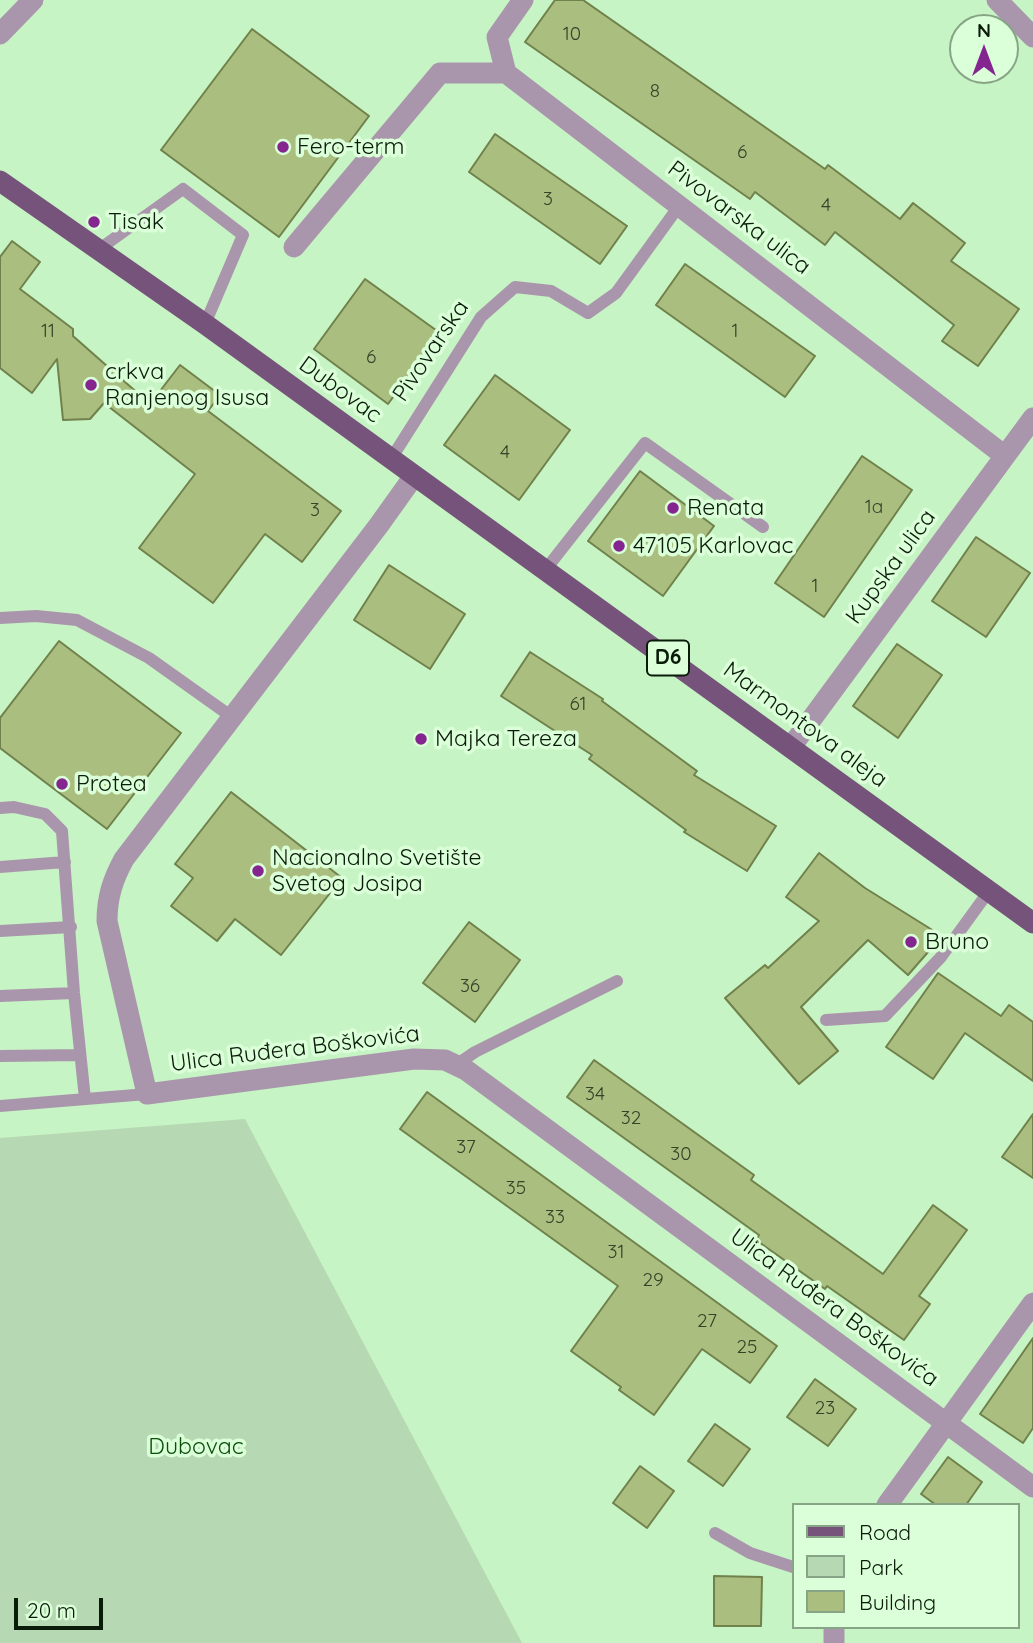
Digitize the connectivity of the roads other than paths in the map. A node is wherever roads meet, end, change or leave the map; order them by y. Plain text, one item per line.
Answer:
1 (33, 0) edge
2 (523, 0) edge
3 (997, 0) edge
4 (0, 34) edge
5 (1033, 37) edge
6 (506, 73) junction
7 (0, 181) edge
8 (679, 206) junction
9 (294, 247) dead end
10 (98, 250) junction
11 (205, 324) junction
12 (1033, 418) edge
13 (1005, 456) junction
14 (391, 458) junction
15 (414, 476) junction
16 (763, 527) dead end
17 (546, 569) junction
18 (0, 618) edge
19 (232, 717) junction
20 (791, 747) junction
21 (0, 808) edge
22 (65, 862) junction
23 (0, 867) edge
24 (989, 891) junction
25 (1033, 923) edge
26 (71, 927) junction
27 (0, 931) edge
28 (617, 981) dead end
29 (74, 993) junction
30 (0, 996) edge
31 (826, 1020) dead end
32 (80, 1055) junction
33 (0, 1056) edge
34 (456, 1065) junction
35 (147, 1094) junction
36 (85, 1099) junction
37 (0, 1106) edge
38 (1033, 1303) edge
39 (945, 1423) junction
40 (1033, 1487) edge
41 (888, 1503) edge
42 (716, 1533) dead end
43 (792, 1567) edge

1 - 4 street
2 - 6 street
3 - 5 street
6 - 8 street, Pivovarska ulica
6 - 9 street
7 - 10 main road, Dubovac / D6
8 - 13 street, Pivovarska ulica
8 - 14 lane, Pivovarska
10 - 11 main road, Dubovac / D6
10 - 11 lane
11 - 14 main road, Dubovac / D6
12 - 13 street, Kupska ulica
13 - 20 street, Kupska ulica
14 - 15 main road, Dubovac / D6
15 - 17 main road, Dubovac / D6
15 - 19 street, Ulica Ruđera Boškovića
16 - 17 lane
17 - 20 main road, Marmontova aleja / D6
18 - 19 lane
19 - 35 street, Ulica Ruđera Boškovića
20 - 24 main road, Marmontova aleja / D6
21 - 22 lane
22 - 23 lane
22 - 26 lane
24 - 25 main road, Marmontova aleja / D6
24 - 31 lane
26 - 27 lane
26 - 29 lane
28 - 34 lane
29 - 30 lane
29 - 32 lane
32 - 33 lane
32 - 36 lane
34 - 35 street, Ulica Ruđera Boškovića
34 - 39 street, Ulica Ruđera Boškovića
35 - 36 lane
36 - 37 lane
38 - 39 street
39 - 40 street, Ulica Ruđera Boškovića
39 - 41 street
42 - 43 lane

